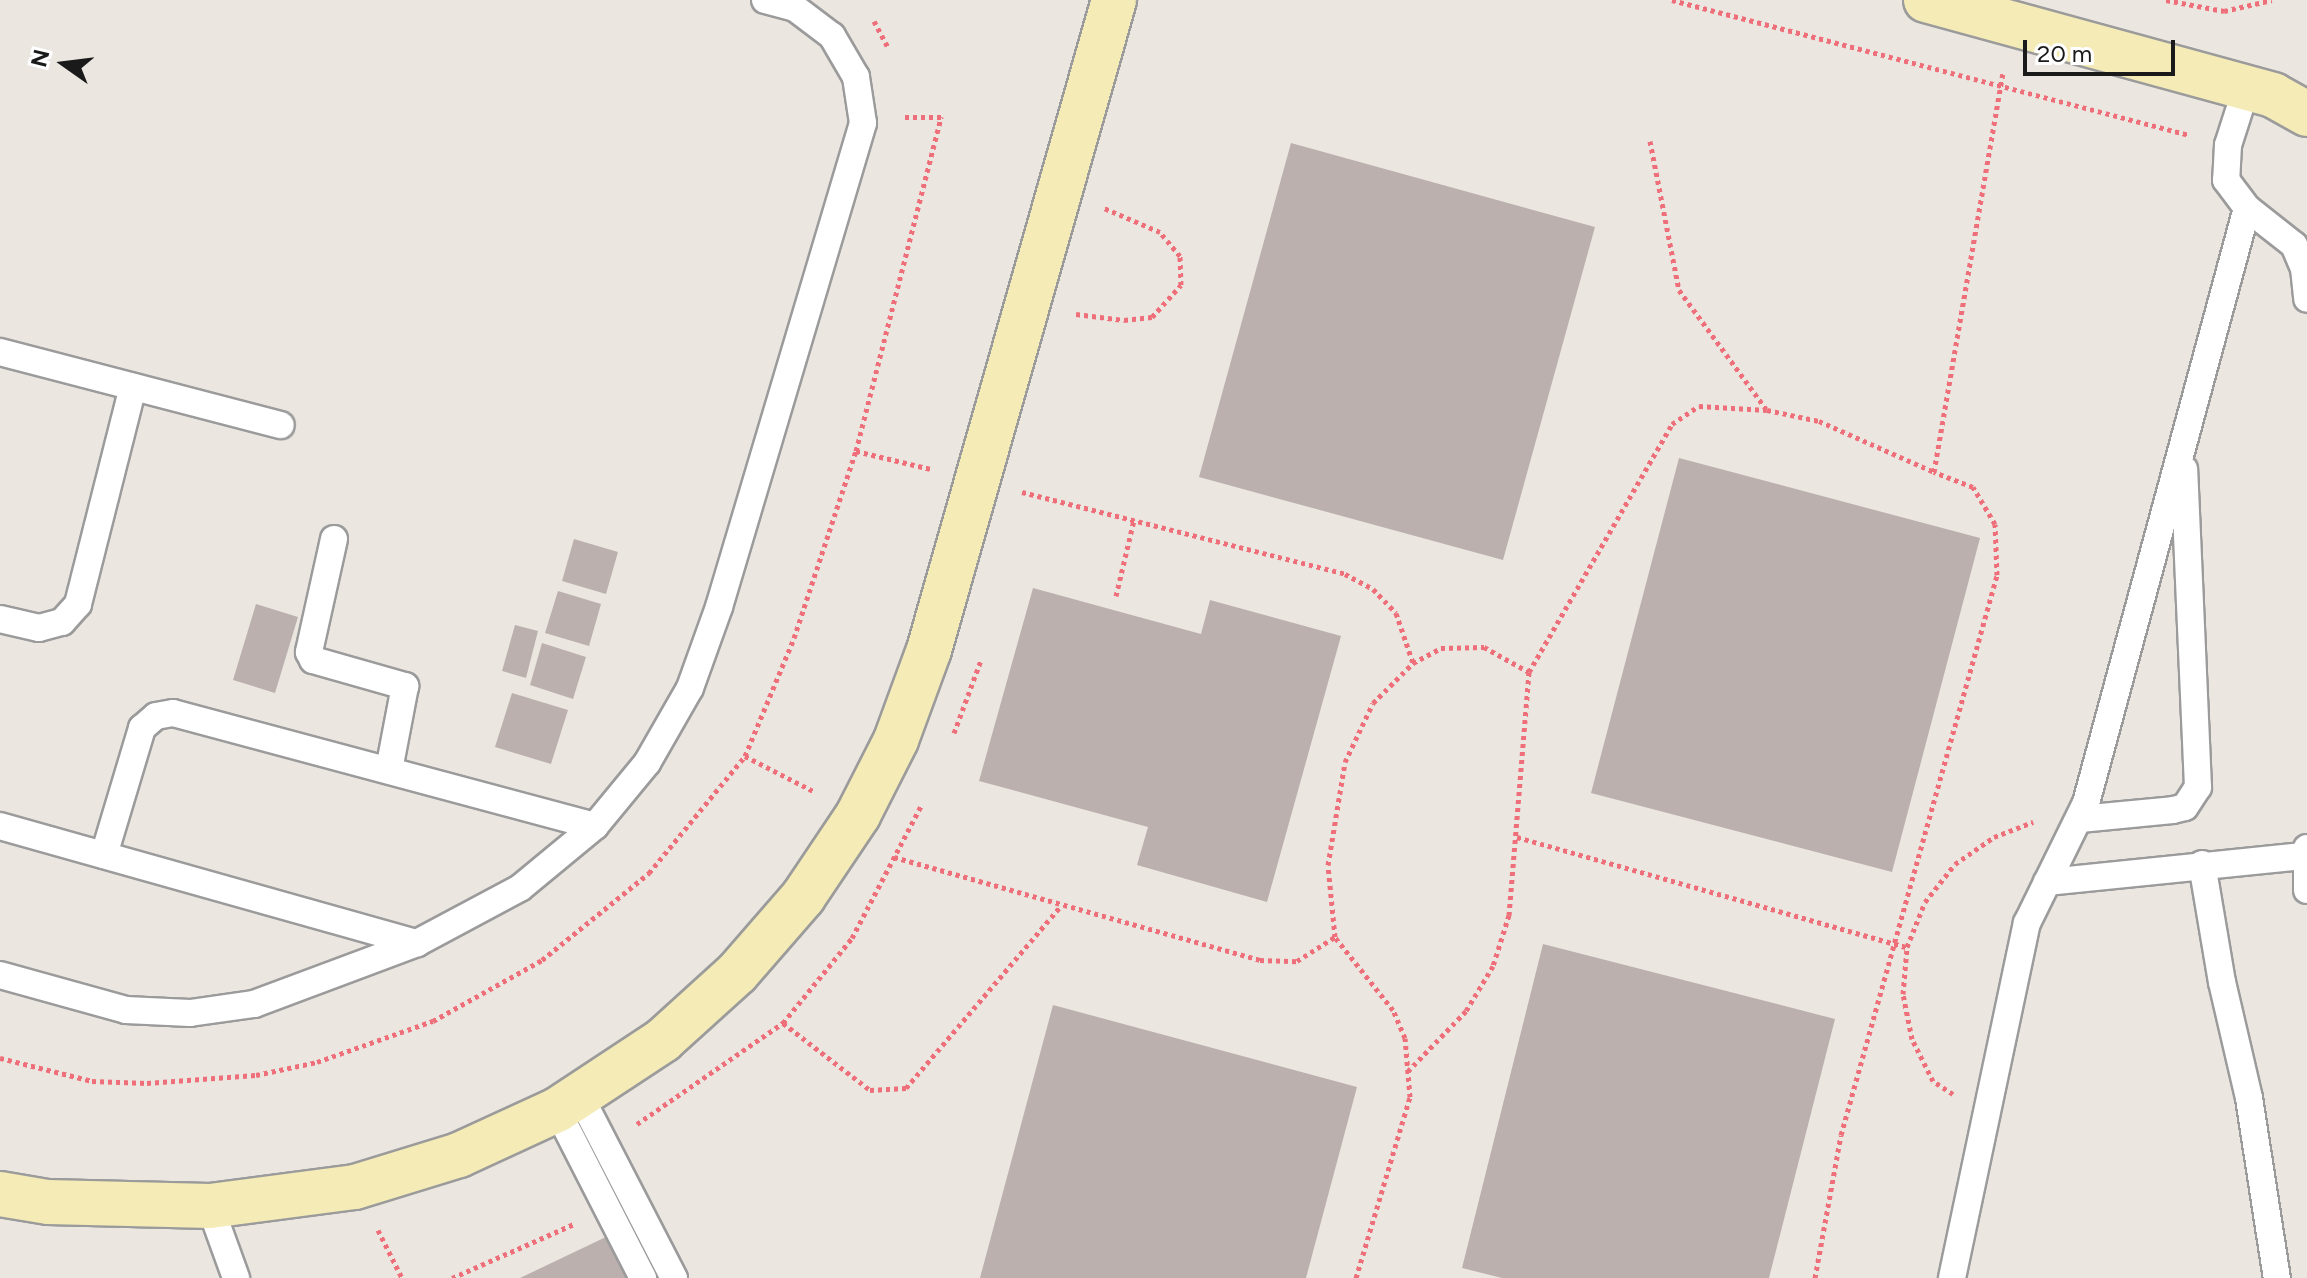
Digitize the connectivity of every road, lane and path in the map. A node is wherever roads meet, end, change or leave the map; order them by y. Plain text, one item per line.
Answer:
1 (765, 0) edge
2 (1114, 0) edge
3 (1672, 0) edge
4 (1926, 0) edge
5 (2166, 0) edge
6 (2272, 0) edge
7 (870, 16) dead end
8 (2012, 24) junction
9 (890, 51) dead end
10 (1999, 88) junction
11 (2283, 97) edge
12 (900, 104) dead end
13 (1650, 141) dead end
14 (2228, 145) junction
15 (1104, 208) dead end
16 (2247, 208) junction
17 (2307, 299) edge
18 (1075, 314) dead end
19 (0, 352) edge
20 (133, 387) junction
21 (1767, 410) junction
22 (281, 425) dead end
23 (2183, 446) junction
24 (856, 451) junction
25 (1934, 472) junction
26 (975, 480) junction
27 (1134, 520) junction
28 (334, 539) dead end
29 (1116, 596) dead end
30 (0, 619) edge
31 (1413, 663) junction
32 (1529, 672) junction
33 (389, 770) junction
34 (2083, 811) junction
35 (0, 826) edge
36 (595, 826) junction
37 (1517, 837) junction
38 (2306, 852) edge
39 (104, 855) junction
40 (894, 857) dead end
41 (2202, 864) junction
42 (2047, 882) junction
43 (2307, 890) edge
44 (1061, 906) junction
45 (1335, 937) junction
46 (417, 943) junction
47 (1895, 943) junction
48 (1907, 947) junction
49 (0, 975) edge
50 (783, 1023) dead end
51 (0, 1059) edge
52 (1408, 1071) junction
53 (569, 1103) junction
54 (1984, 1114) junction
55 (0, 1194) edge
56 (210, 1206) junction
57 (608, 1209) junction
58 (236, 1278) edge
59 (452, 1278) edge
60 (643, 1278) edge
61 (674, 1278) edge
62 (1356, 1278) edge
63 (1815, 1278) edge
64 (1952, 1278) edge
65 (2277, 1278) edge

1 - 36 lane
2 - 26 street
3 - 10 path
4 - 8 street
5 - 6 path
7 - 9 path
8 - 10 path
8 - 11 street
10 - 14 path
10 - 25 path
11 - 14 lane
12 - 24 path
13 - 21 path
14 - 16 lane
15 - 18 path
16 - 17 lane
16 - 23 lane
19 - 20 lane
20 - 22 lane
20 - 30 lane
21 - 25 path
21 - 32 path
23 - 34 lane
23 - 34 lane
24 - 26 path
24 - 51 path
25 - 47 path
26 - 27 path
26 - 53 street
27 - 29 path
27 - 31 path
28 - 33 lane
31 - 32 path
31 - 45 path
32 - 37 path
33 - 36 lane
33 - 39 lane
34 - 42 lane
34 - 48 path
35 - 39 lane
36 - 46 lane
37 - 47 path
37 - 52 path
38 - 41 lane
38 - 43 lane
39 - 46 lane
40 - 44 path
41 - 42 lane
41 - 65 lane
42 - 54 lane
44 - 45 path
44 - 50 path
45 - 52 path
46 - 49 lane
47 - 48 path
47 - 63 path
48 - 54 path
52 - 62 path
53 - 56 street
53 - 57 lane
53 - 61 lane
54 - 64 lane
55 - 56 street
56 - 58 lane
57 - 59 path
57 - 60 lane

